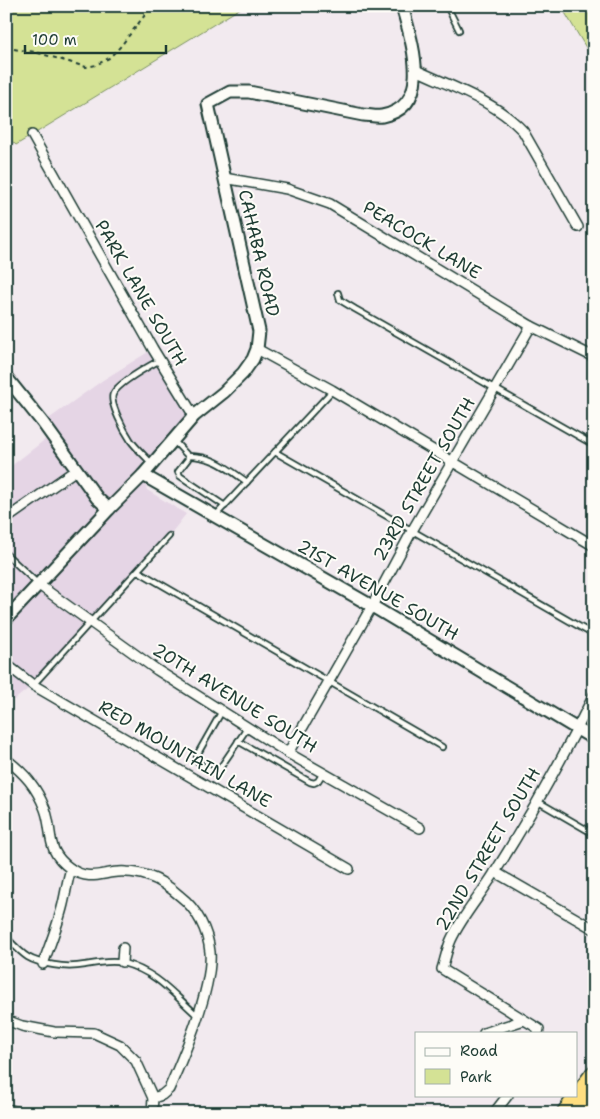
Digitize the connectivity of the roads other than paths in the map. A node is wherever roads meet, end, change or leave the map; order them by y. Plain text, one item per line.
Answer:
1 (402, 6) edge
2 (447, 6) edge
3 (459, 30) dead end
4 (416, 70) junction
5 (32, 135) dead end
6 (224, 178) junction
7 (578, 226) dead end
8 (338, 293) dead end
9 (531, 326) junction
10 (257, 349) junction
11 (594, 358) edge
12 (160, 360) junction
13 (7, 379) edge
14 (494, 388) junction
15 (332, 390) junction
16 (194, 416) junction
17 (173, 441) junction
18 (594, 444) edge
19 (275, 452) junction
20 (188, 456) junction
21 (452, 463) junction
22 (153, 465) junction
23 (76, 470) junction
24 (143, 475) junction
25 (247, 482) junction
26 (225, 506) junction
27 (109, 509) junction
28 (215, 516) junction
29 (6, 519) edge
30 (412, 531) junction
31 (169, 536) dead end
32 (594, 546) edge
33 (6, 554) edge
34 (138, 571) junction
35 (39, 585) junction
36 (372, 606) junction
37 (6, 619) edge
38 (91, 622) junction
39 (594, 635) edge
40 (6, 664) edge
41 (329, 681) junction
42 (33, 685) junction
43 (594, 695) edge
44 (222, 711) junction
45 (248, 727) junction
46 (577, 729) junction
47 (594, 738) edge
48 (238, 741) junction
49 (442, 747) dead end
50 (288, 752) junction
51 (6, 759) edge
52 (323, 773) junction
53 (536, 801) junction
54 (420, 828) dead end
55 (594, 834) edge
56 (71, 869) junction
57 (349, 870) dead end
58 (495, 872) junction
59 (594, 929) edge
60 (6, 937) edge
61 (123, 948) dead end
62 (122, 962) junction
63 (43, 964) junction
64 (198, 1016) junction
65 (6, 1020) edge
66 (524, 1020) junction
67 (487, 1032) edge
68 (538, 1032) edge
69 (594, 1075) edge
70 (507, 1096) edge
71 (594, 1097) edge
72 (153, 1098) junction
73 (6, 1107) edge
74 (32, 1113) edge
75 (152, 1113) edge
76 (494, 1113) edge
77 (566, 1113) edge
78 (580, 1113) edge

1 - 4 street, CAHABA ROAD
2 - 3 lane
4 - 6 street, CAHABA ROAD
4 - 7 street
5 - 12 street, PARK LANE SOUTH
6 - 9 street, PEACOCK LANE
6 - 10 street, CAHABA ROAD
8 - 14 lane
9 - 11 street, PEACOCK LANE
9 - 14 street, 23RD STREET SOUTH
10 - 15 street
10 - 16 street, CAHABA ROAD
12 - 16 street, PARK LANE SOUTH
12 - 22 lane
13 - 23 street
14 - 18 lane
14 - 21 street, 23RD STREET SOUTH
15 - 19 lane
15 - 21 street
16 - 17 street, CAHABA ROAD
17 - 20 lane
17 - 22 street, CAHABA ROAD
19 - 25 lane
19 - 30 lane
20 - 25 lane
20 - 26 lane
21 - 30 street, 23RD STREET SOUTH
21 - 32 street
22 - 24 street, CAHABA ROAD
23 - 27 street
23 - 29 street
24 - 27 street, CAHABA ROAD
24 - 28 street, 21ST AVENUE SOUTH
25 - 26 lane
26 - 28 lane
27 - 35 street, CAHABA ROAD
28 - 36 street, 21ST AVENUE SOUTH
30 - 36 street, 23RD STREET SOUTH
30 - 39 lane
31 - 34 lane
33 - 35 lane
34 - 38 lane
34 - 41 lane
35 - 37 street, CAHABA ROAD
35 - 38 street, 20TH AVENUE SOUTH
36 - 41 street, 23RD STREET SOUTH
36 - 46 street, 21ST AVENUE SOUTH
38 - 42 lane
38 - 44 street, 20TH AVENUE SOUTH
40 - 42 street, RED MOUNTAIN LANE
41 - 49 lane
41 - 50 street, 23RD STREET SOUTH
42 - 57 street, RED MOUNTAIN LANE
43 - 46 street, 22ND STREET SOUTH
44 - 45 street, 20TH AVENUE SOUTH
44 - 48 lane
45 - 48 lane
45 - 50 street, 20TH AVENUE SOUTH
46 - 47 street, 21ST AVENUE SOUTH
46 - 53 street, 22ND STREET SOUTH
48 - 52 lane
50 - 52 street, 20TH AVENUE SOUTH
51 - 56 street
52 - 54 street, 20TH AVENUE SOUTH
53 - 55 lane
53 - 58 street, 22ND STREET SOUTH
56 - 63 street
56 - 64 street
58 - 59 street
58 - 66 street, 22ND STREET SOUTH
60 - 63 lane
61 - 62 street
62 - 63 lane
62 - 64 lane
64 - 72 street
65 - 72 street
66 - 67 street
66 - 68 street, 22ND STREET SOUTH
69 - 77 highway
70 - 76 street
71 - 78 highway
72 - 75 street
73 - 74 lane

